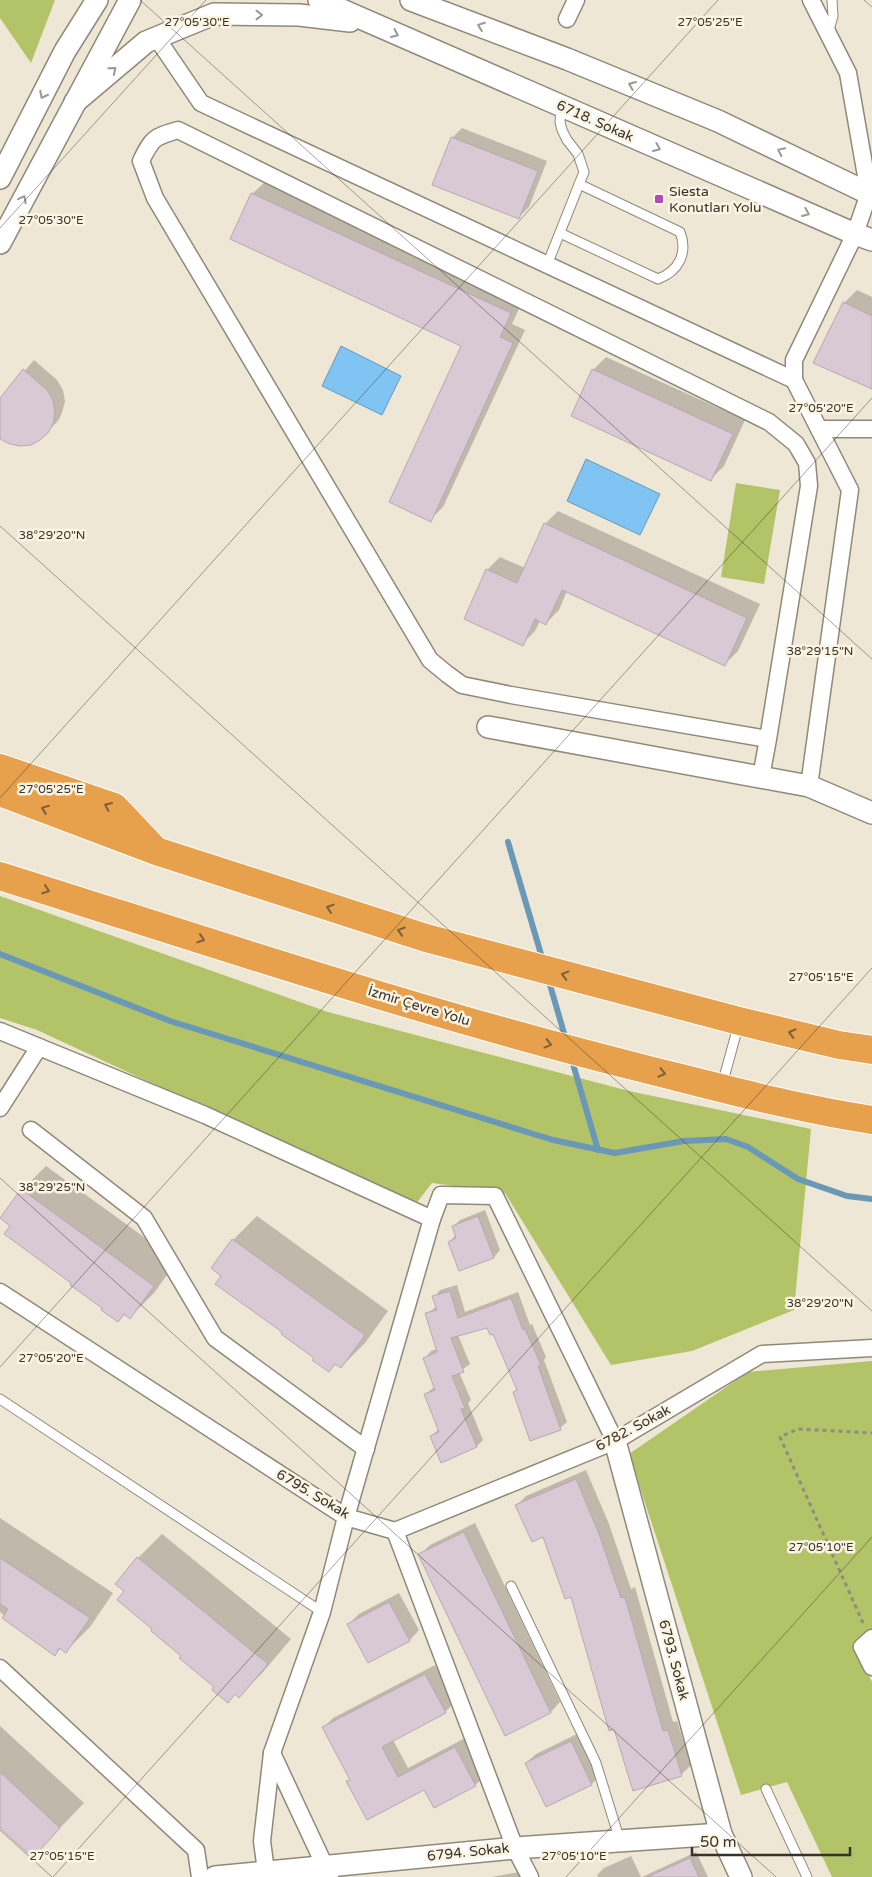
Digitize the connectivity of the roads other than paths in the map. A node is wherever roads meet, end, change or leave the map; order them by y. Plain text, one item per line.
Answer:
1 (81, 0) edge
2 (97, 0) edge
3 (130, 0) edge
4 (319, 0) edge
5 (411, 0) edge
6 (576, 0) edge
7 (811, 0) edge
8 (832, 0) edge
9 (567, 19) dead end
10 (372, 24) junction
11 (828, 34) junction
12 (156, 37) junction
13 (65, 51) junction
14 (75, 102) junction
15 (562, 107) junction
16 (0, 178) edge
17 (579, 184) junction
18 (870, 194) edge
19 (560, 233) junction
20 (863, 237) edge
21 (0, 242) edge
22 (547, 265) junction
23 (794, 380) junction
24 (819, 429) junction
25 (872, 429) edge
26 (488, 727) dead end
27 (768, 739) junction
28 (0, 768) edge
29 (761, 778) junction
30 (809, 786) junction
31 (0, 792) edge
32 (872, 813) edge
33 (156, 851) junction
34 (0, 876) edge
35 (740, 1021) junction
36 (0, 1031) edge
37 (39, 1047) junction
38 (872, 1050) edge
39 (721, 1088) junction
40 (0, 1108) edge
41 (872, 1120) edge
42 (31, 1130) dead end
43 (432, 1219) junction
44 (0, 1292) edge
45 (872, 1348) edge
46 (0, 1399) edge
47 (615, 1441) junction
48 (366, 1449) junction
49 (346, 1517) junction
50 (395, 1531) junction
51 (511, 1586) dead end
52 (322, 1612) junction
53 (871, 1638) edge
54 (872, 1667) edge
55 (0, 1668) edge
56 (272, 1753) junction
57 (766, 1790) dead end
58 (721, 1834) junction
59 (620, 1841) junction
60 (516, 1848) junction
61 (328, 1872) edge
62 (268, 1874) edge
63 (200, 1877) edge
64 (215, 1877) edge
65 (530, 1877) edge
66 (741, 1877) edge
67 (806, 1877) edge

1 - 13 street
2 - 13 street
3 - 14 street
4 - 10 street, 6718. Sokak
18 -> 5 street
6 - 9 street
7 - 11 street
8 - 11 lane
12 -> 10 street
10 -> 15 street, 6718. Sokak
11 - 18 street
14 -> 12 street
12 - 22 street
13 -> 16 street
21 -> 14 street
15 - 17 lane
15 -> 20 street, 6718. Sokak
17 - 19 lane
17 - 19 lane
18 - 20 street
19 - 22 lane
20 - 23 street
22 - 23 street
23 - 24 street
24 - 25 street
24 - 30 street
26 - 29 street
27 - 27 street
27 - 29 street
33 -> 28 highway
29 - 30 street
30 - 32 street
33 -> 31 highway
35 -> 33 highway
34 -> 39 highway, İzmir Çevre Yolu
38 -> 35 highway
35 - 39 lane
36 - 37 street
37 - 40 street
37 - 43 street
39 - 41 highway, İzmir Çevre Yolu
42 - 48 street
43 - 47 street
43 - 48 street
44 - 49 street, 6795. Sokak
45 - 47 street, 6782. Sokak
46 - 52 lane
47 - 50 street, 6782. Sokak
47 - 58 street, 6793. Sokak
48 - 49 street
49 - 50 street, 6795. Sokak
49 - 52 street
50 - 60 street
51 - 59 lane
52 - 56 street
53 - 54 street
55 - 63 street
56 - 61 street
56 - 62 street
57 - 67 lane
58 - 59 street, 6794. Sokak
58 - 66 street, 6793. Sokak
59 - 60 street, 6794. Sokak
60 - 61 street, 6794. Sokak
60 - 65 street
61 - 62 street, 6794. Sokak
62 - 64 street, 6794. Sokak

